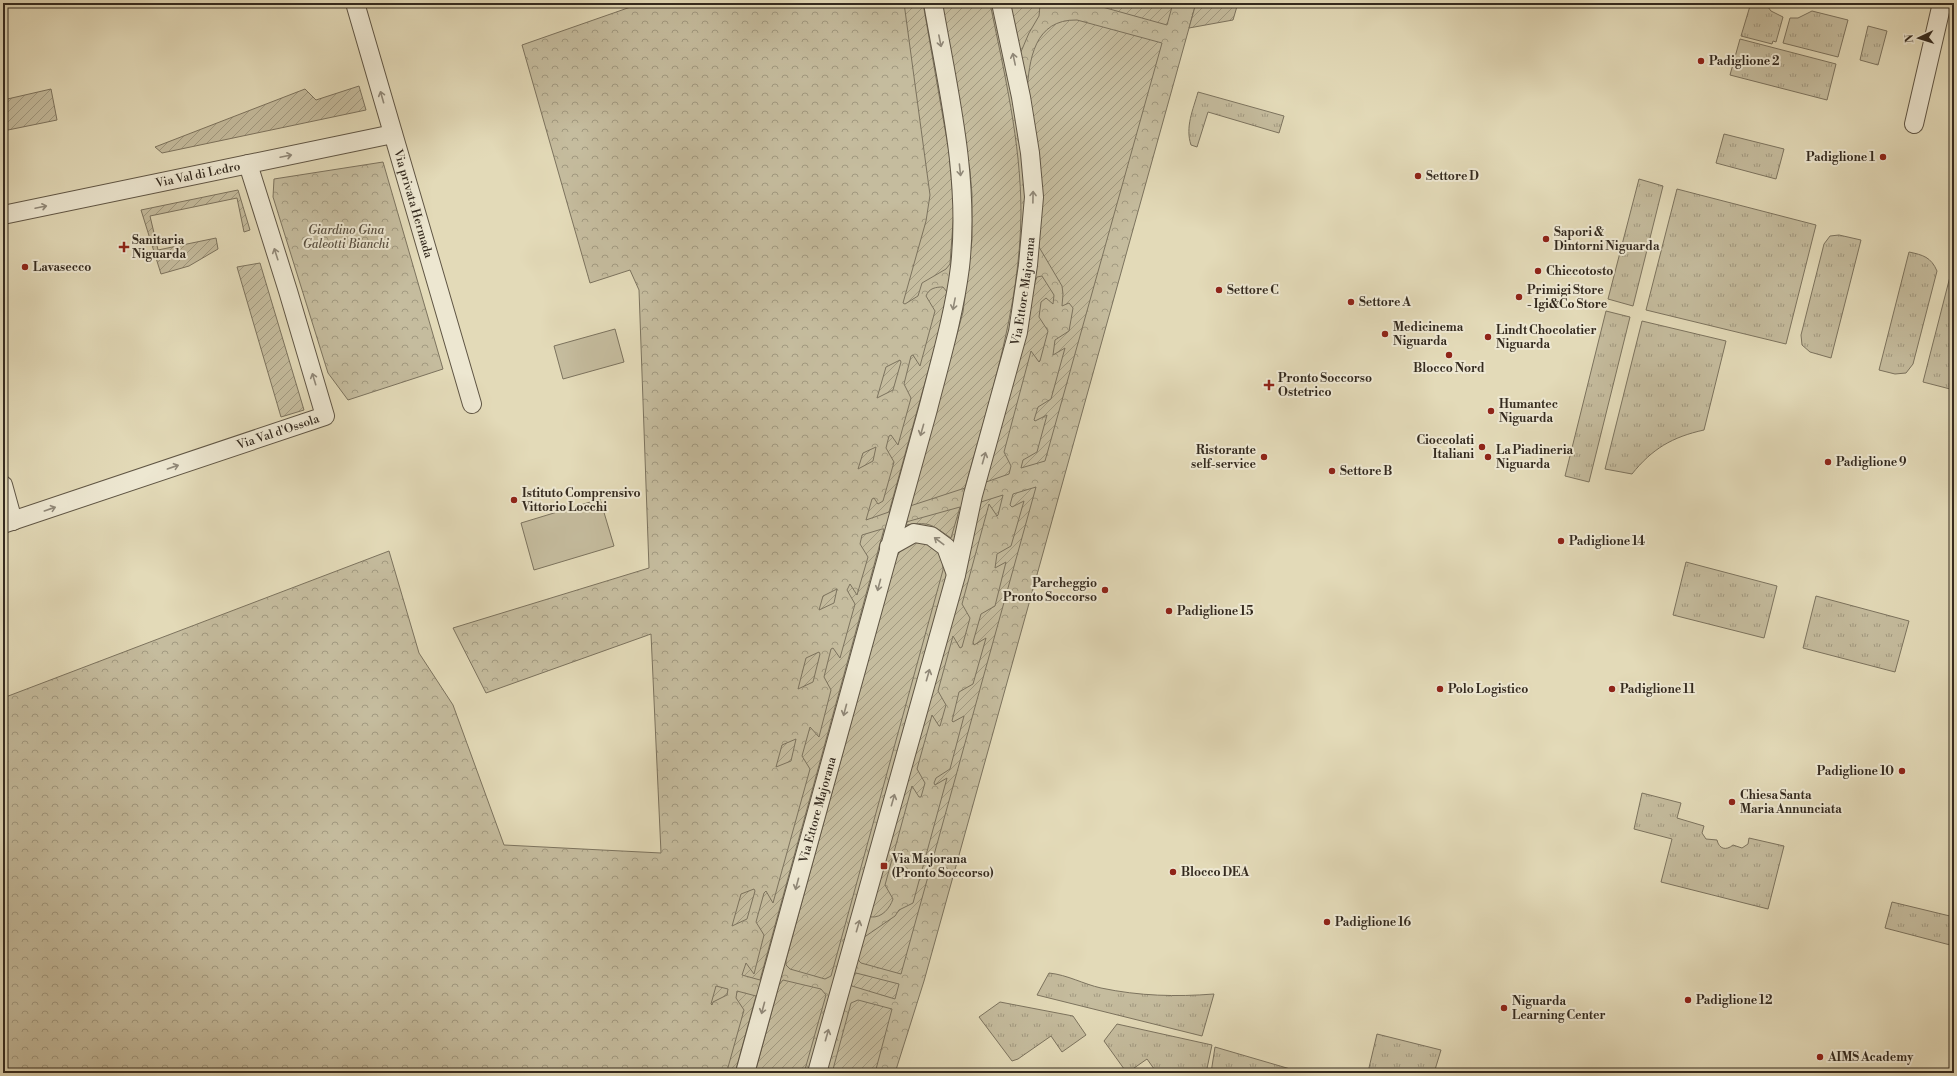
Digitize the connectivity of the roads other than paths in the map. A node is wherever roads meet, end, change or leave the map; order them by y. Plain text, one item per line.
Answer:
1 (355, 3) edge
2 (933, 3) edge
3 (1001, 3) edge
4 (1942, 3) edge
5 (1914, 124) dead end
6 (393, 134) junction
7 (248, 164) junction
8 (3, 215) edge
9 (472, 404) dead end
10 (3, 485) edge
11 (8, 523) edge
12 (889, 547) junction
13 (956, 575) junction
14 (745, 1073) edge
15 (817, 1073) edge

6 -> 1 street, Via privata Hermada
2 -> 12 street, Via Ettore Majorana
13 -> 3 street, Via Ettore Majorana
4 - 5 street
7 -> 6 street, Via Val di Ledro
6 - 9 street, Via privata Hermada
8 -> 7 street, Via Val di Ledro
11 -> 7 street, Via Val d'Ossola
10 - 11 street
13 -> 12 street
12 -> 14 street, Via Ettore Majorana
15 -> 13 street, Via Ettore Majorana

